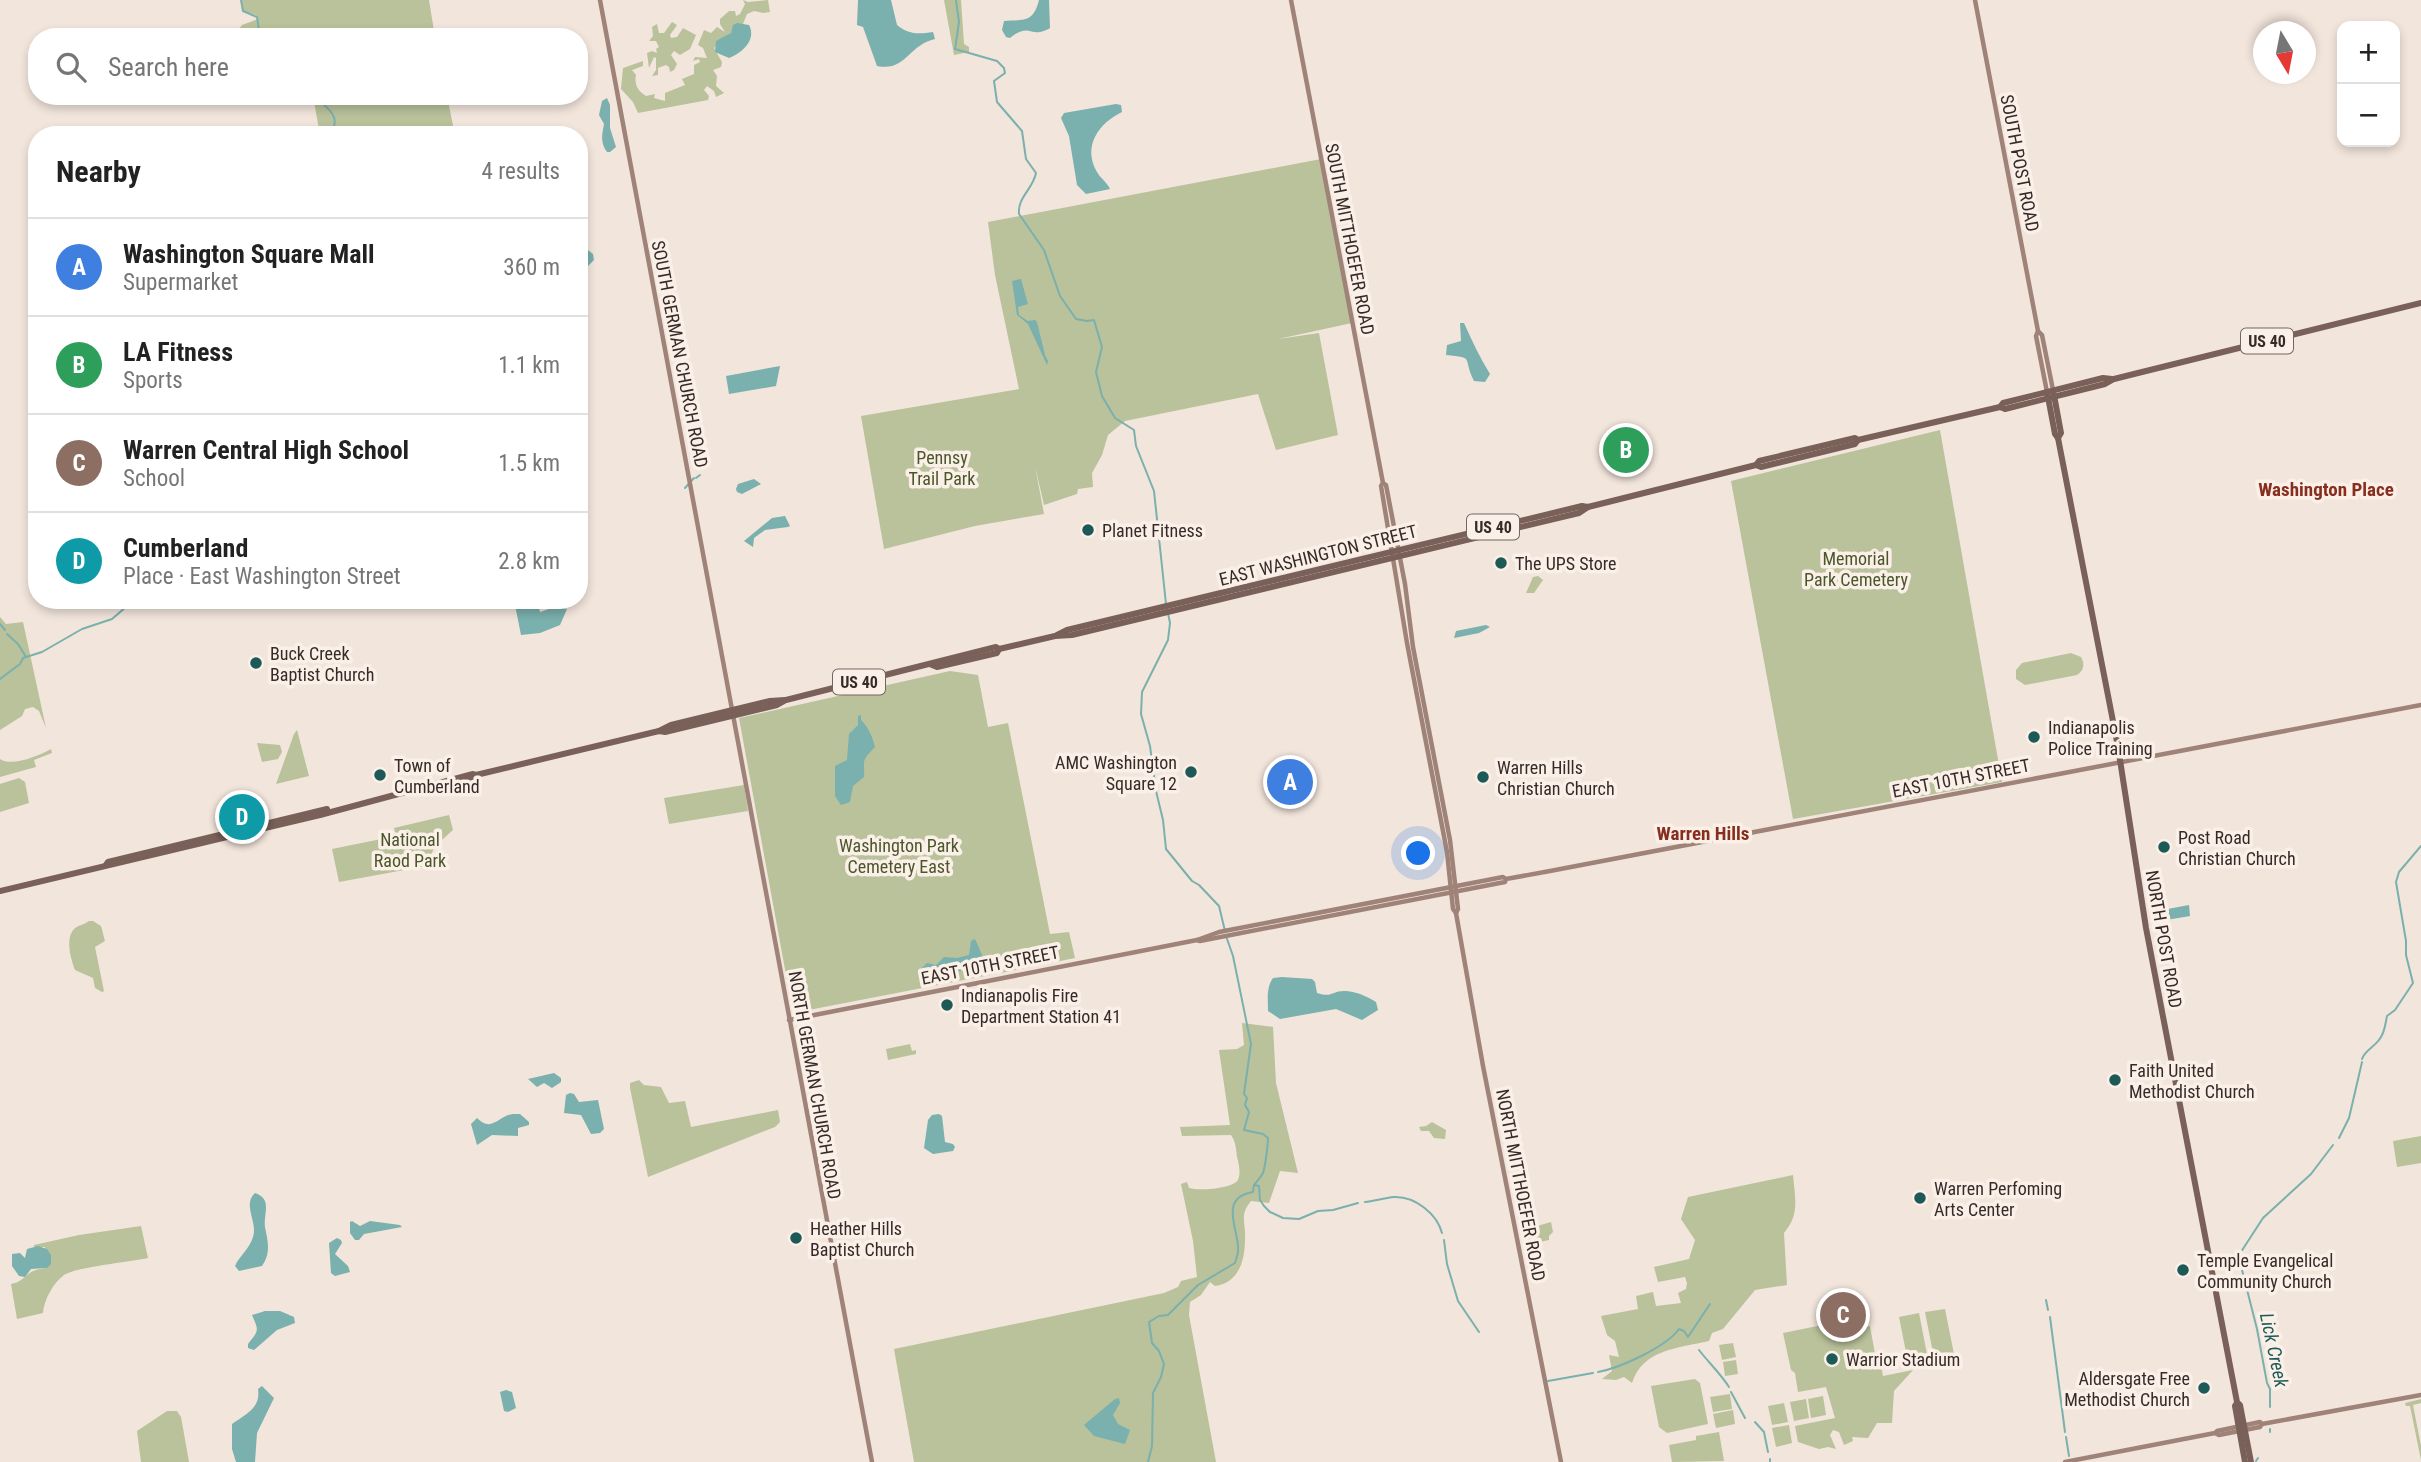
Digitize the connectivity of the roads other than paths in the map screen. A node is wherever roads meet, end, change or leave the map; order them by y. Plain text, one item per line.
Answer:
1 (600, 0) edge
2 (1291, 0) edge
3 (1975, 0) edge
4 (2421, 303) edge
5 (2038, 331) junction
6 (2051, 394) junction
7 (1383, 483) junction
8 (1398, 553) junction
9 (2421, 705) edge
10 (732, 713) junction
11 (2121, 762) junction
12 (1444, 839) junction
13 (1452, 853) junction
14 (1454, 889) junction
15 (0, 891) edge
16 (789, 1020) junction
17 (2421, 1395) edge
18 (2241, 1428) junction
19 (2248, 1460) edge
20 (872, 1462) edge
21 (1561, 1462) edge
22 (2065, 1462) edge

1 - 10 main road, SOUTH GERMAN CHURCH ROAD
2 - 7 main road, SOUTH MITTHOEFER ROAD
3 - 5 main road, SOUTH POST ROAD
4 - 6 main road, EAST WASHINGTON STREET / US 40
5 - 6 main road, SOUTH POST ROAD
5 - 6 main road, SOUTH POST ROAD
6 - 8 main road, EAST WASHINGTON STREET / US 40
6 - 11 main road, NORTH POST ROAD
7 - 8 main road, SOUTH MITTHOEFER ROAD
7 - 8 main road, SOUTH MITTHOEFER ROAD
8 - 10 main road, EAST WASHINGTON STREET / US 40
8 - 12 main road, NORTH MITTHOEFER ROAD
8 - 13 main road, NORTH MITTHOEFER ROAD
9 - 11 main road, EAST 10TH STREET
10 - 15 main road, EAST WASHINGTON STREET / US 40
10 - 16 main road, NORTH GERMAN CHURCH ROAD
11 - 14 main road, EAST 10TH STREET
11 - 18 main road, NORTH POST ROAD
12 - 13 main road
12 - 14 main road, NORTH MITTHOEFER ROAD
13 - 14 main road, NORTH MITTHOEFER ROAD
14 - 16 main road, EAST 10TH STREET
14 - 21 main road, NORTH MITTHOEFER ROAD
16 - 20 main road, NORTH GERMAN CHURCH ROAD
17 - 18 main road
18 - 19 main road, NORTH POST ROAD
18 - 22 main road

